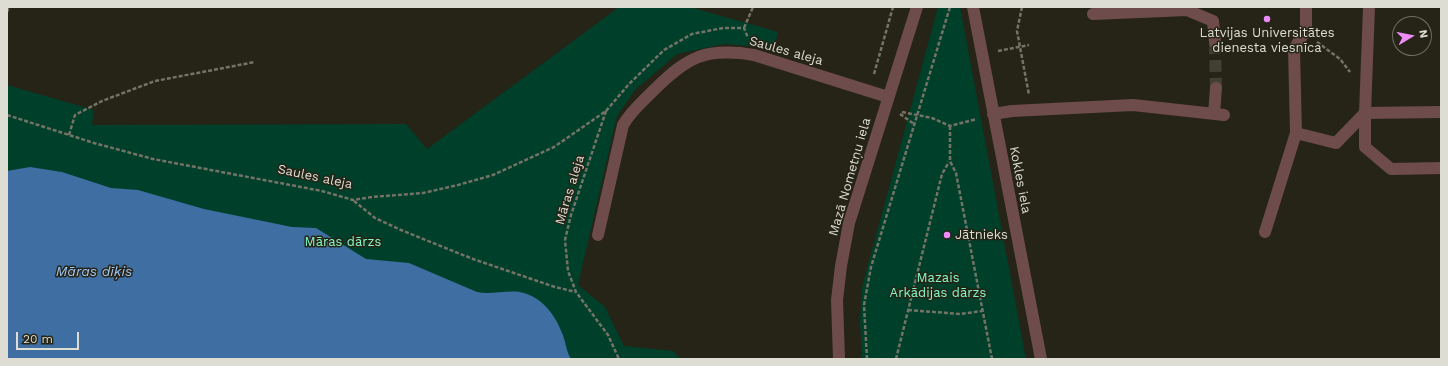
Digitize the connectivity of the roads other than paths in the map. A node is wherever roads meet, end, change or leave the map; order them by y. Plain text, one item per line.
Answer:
1 (917, 7) edge
2 (973, 7) edge
3 (1306, 7) edge
4 (1369, 7) edge
5 (1094, 14) dead end
6 (1215, 42) tunnel mouth
7 (1216, 88) tunnel mouth
8 (888, 97) junction
9 (1441, 112) edge
10 (1365, 113) junction
11 (993, 114) junction
12 (1296, 133) junction
13 (1441, 168) edge
14 (1265, 232) dead end
15 (598, 235) dead end
16 (839, 359) edge
17 (1041, 359) edge

1 - 8 street, Mazā Nometņu iela
2 - 11 street, Kokles iela
3 - 12 street
4 - 10 street
5 - 6 street
7 - 11 street
8 - 15 street, Saules aleja
8 - 16 street, Mazā Nometņu iela
9 - 10 street
10 - 12 street
10 - 13 street
11 - 17 street, Kokles iela
12 - 14 street

